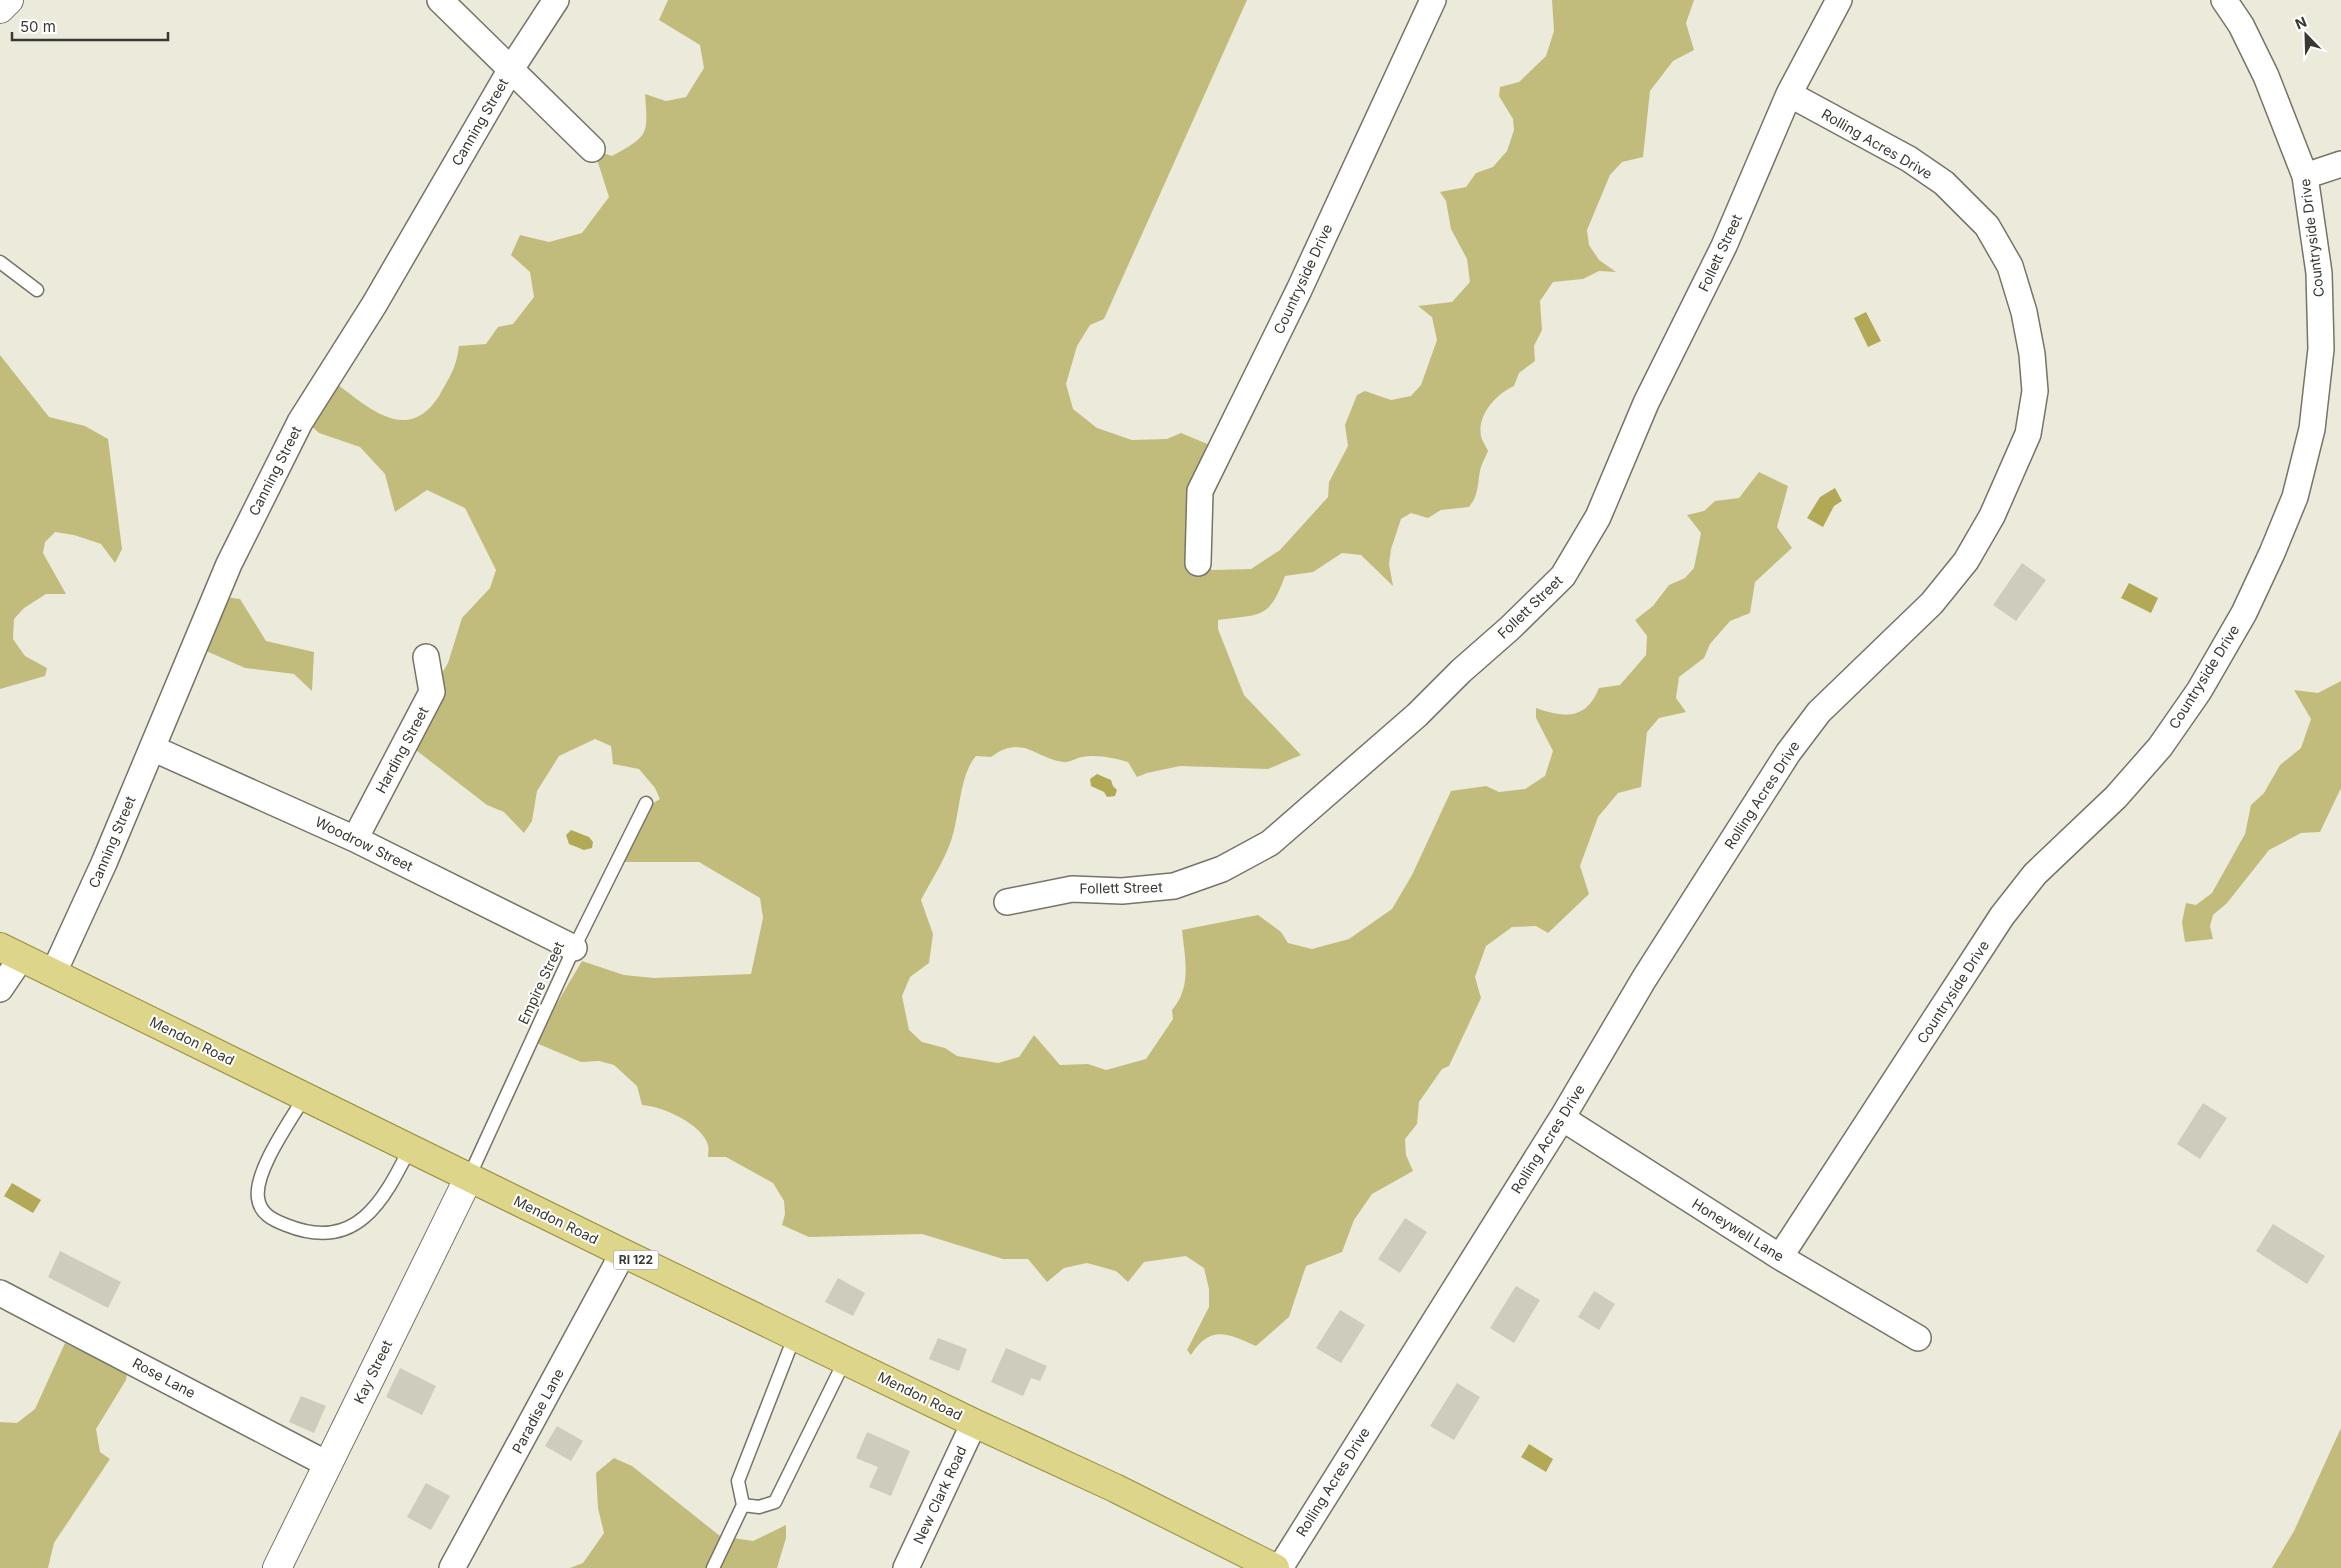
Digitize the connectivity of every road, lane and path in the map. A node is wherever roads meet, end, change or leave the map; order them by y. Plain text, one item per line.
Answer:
1 (9, 0) edge
2 (440, 0) edge
3 (556, 0) edge
4 (1433, 0) edge
5 (1839, 0) edge
6 (2224, 0) edge
7 (0, 9) edge
8 (511, 69) junction
9 (1789, 94) junction
10 (592, 149) dead end
11 (2341, 164) edge
12 (2305, 176) junction
13 (0, 262) edge
14 (37, 290) dead end
15 (1198, 563) dead end
16 (426, 657) dead end
17 (152, 748) junction
18 (646, 803) dead end
19 (355, 839) junction
20 (1007, 902) dead end
21 (574, 948) junction
22 (10, 953) edge
23 (54, 972) junction
24 (0, 989) edge
25 (305, 1096) junction
26 (1562, 1118) junction
27 (410, 1148) junction
28 (468, 1177) junction
29 (623, 1254) junction
30 (1780, 1257) junction
31 (0, 1293) edge
32 (795, 1335) junction
33 (1918, 1338) dead end
34 (845, 1360) junction
35 (974, 1423) junction
36 (327, 1464) junction
37 (743, 1505) junction
38 (277, 1568) edge
39 (452, 1568) edge
40 (713, 1568) edge
41 (906, 1568) edge
42 (1275, 1568) edge
43 (1280, 1568) edge

1 - 7 street
2 - 8 street
3 - 8 street, Canning Street
4 - 15 street, Countryside Drive
5 - 9 street, Follett Street
6 - 12 street, Countryside Drive
8 - 10 street
8 - 17 street, Canning Street
9 - 20 street, Follett Street
9 - 26 street, Rolling Acres Drive
11 - 12 street
12 - 30 street, Countryside Drive
13 - 14 lane
16 - 19 street, Harding Street
17 - 19 street, Woodrow Street
17 - 23 street, Canning Street
18 - 21 lane, Empire Street
19 - 21 street, Woodrow Street
21 - 28 lane, Empire Street
22 - 23 main road, Mendon Road / RI 122
22 - 24 street
23 - 25 main road, Mendon Road / RI 122
25 - 27 main road, Mendon Road / RI 122
25 - 27 lane
26 - 30 street, Honeywell Lane
26 - 43 street, Rolling Acres Drive
27 - 28 main road, Mendon Road / RI 122
28 - 29 main road, Mendon Road / RI 122
28 - 36 street, Kay Street
29 - 32 main road, Mendon Road / RI 122
29 - 39 street, Paradise Lane
30 - 33 street, Honeywell Lane
31 - 36 street, Rose Lane
32 - 34 main road, Mendon Road / RI 122
32 - 37 lane
34 - 35 main road, Mendon Road / RI 122
34 - 37 lane
35 - 41 street, New Clark Road
35 - 42 main road, Mendon Road / RI 122
36 - 38 street, Kay Street
37 - 40 lane

